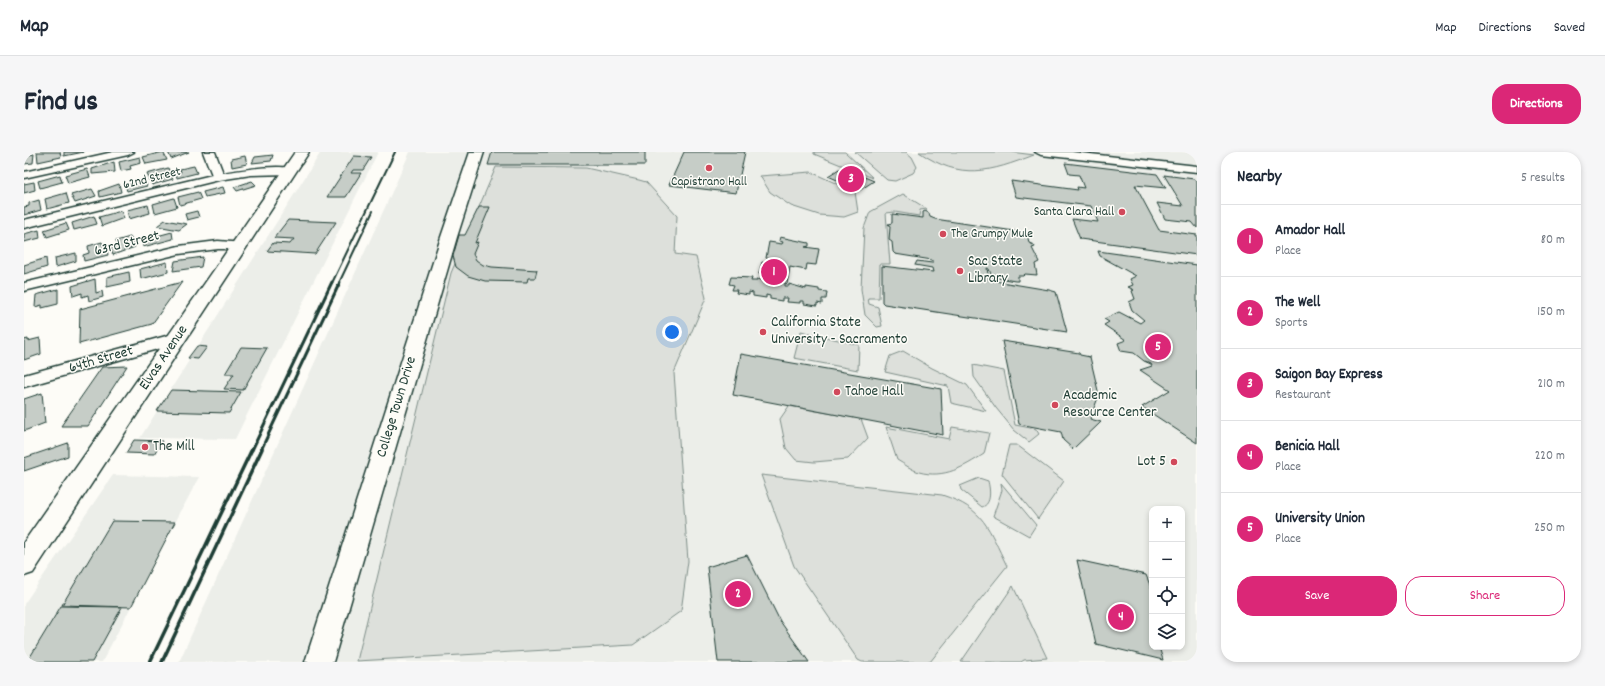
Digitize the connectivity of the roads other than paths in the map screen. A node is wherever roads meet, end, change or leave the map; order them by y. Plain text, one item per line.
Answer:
1 (128, 152) edge
2 (209, 152) edge
3 (302, 152) edge
4 (477, 152) edge
5 (1041, 152) edge
6 (1197, 170) edge
7 (289, 171) junction
8 (24, 175) edge
9 (218, 177) junction
10 (24, 224) edge
11 (239, 246) junction
12 (24, 287) edge
13 (177, 338) junction
14 (24, 381) edge
15 (34, 536) edge
16 (24, 564) edge
17 (319, 662) edge

1 - 8 street
2 - 9 street
3 - 7 main road, Elvas Avenue
4 - 17 street, College Town Drive
5 - 6 street
7 - 9 street, 62nd Street
7 - 11 main road, Elvas Avenue
9 - 10 street, 62nd Street
11 - 12 street, 63rd Street
11 - 13 main road, Elvas Avenue
13 - 14 street, 64th Street
13 - 15 main road, Elvas Avenue
15 - 16 main road, Elvas Avenue

